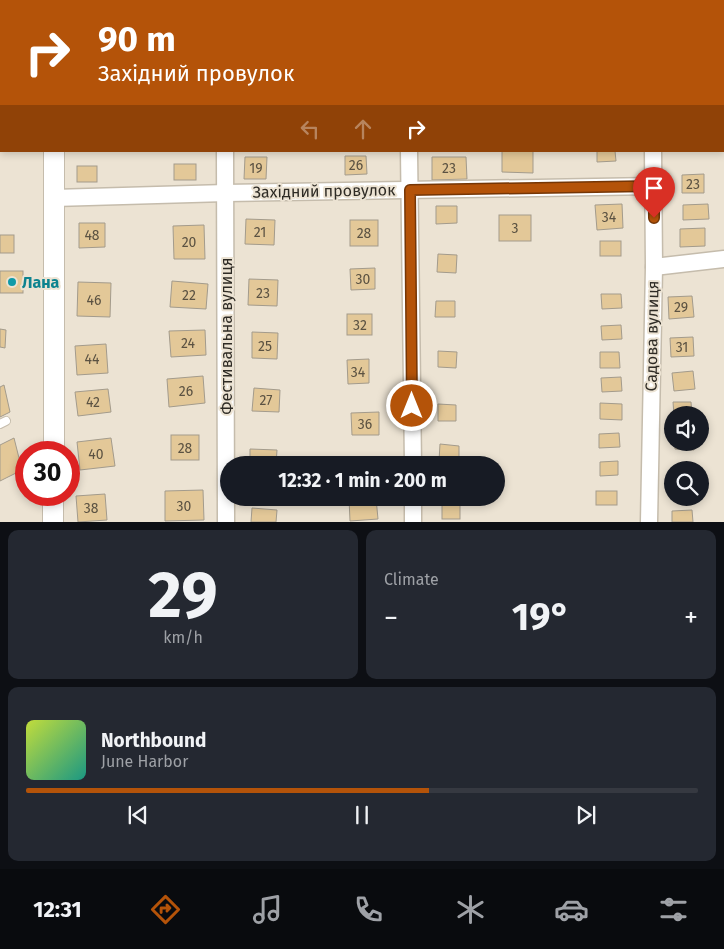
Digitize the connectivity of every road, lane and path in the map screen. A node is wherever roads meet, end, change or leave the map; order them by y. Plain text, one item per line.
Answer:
1 (54, 152) edge
2 (225, 152) edge
3 (409, 152) edge
4 (653, 152) edge
5 (654, 186) junction
6 (410, 190) junction
7 (226, 193) junction
8 (54, 198) junction
9 (724, 259) edge
10 (654, 266) junction
11 (54, 441) edge
12 (413, 456) edge
13 (54, 506) edge
14 (413, 506) edge
15 (53, 522) edge
16 (226, 522) edge
17 (413, 522) edge
18 (649, 522) edge

1 - 8 street
2 - 7 street, Фестивальна вулиця
3 - 6 street
4 - 5 street, Садова вулиця
5 - 6 street, Західний провулок
5 - 10 street, Садова вулиця
6 - 7 street, Західний провулок
6 - 12 street
7 - 8 street, Західний провулок
7 - 16 street, Фестивальна вулиця
8 - 11 street
9 - 10 street
10 - 18 street, Садова вулиця
13 - 15 street
14 - 17 street

